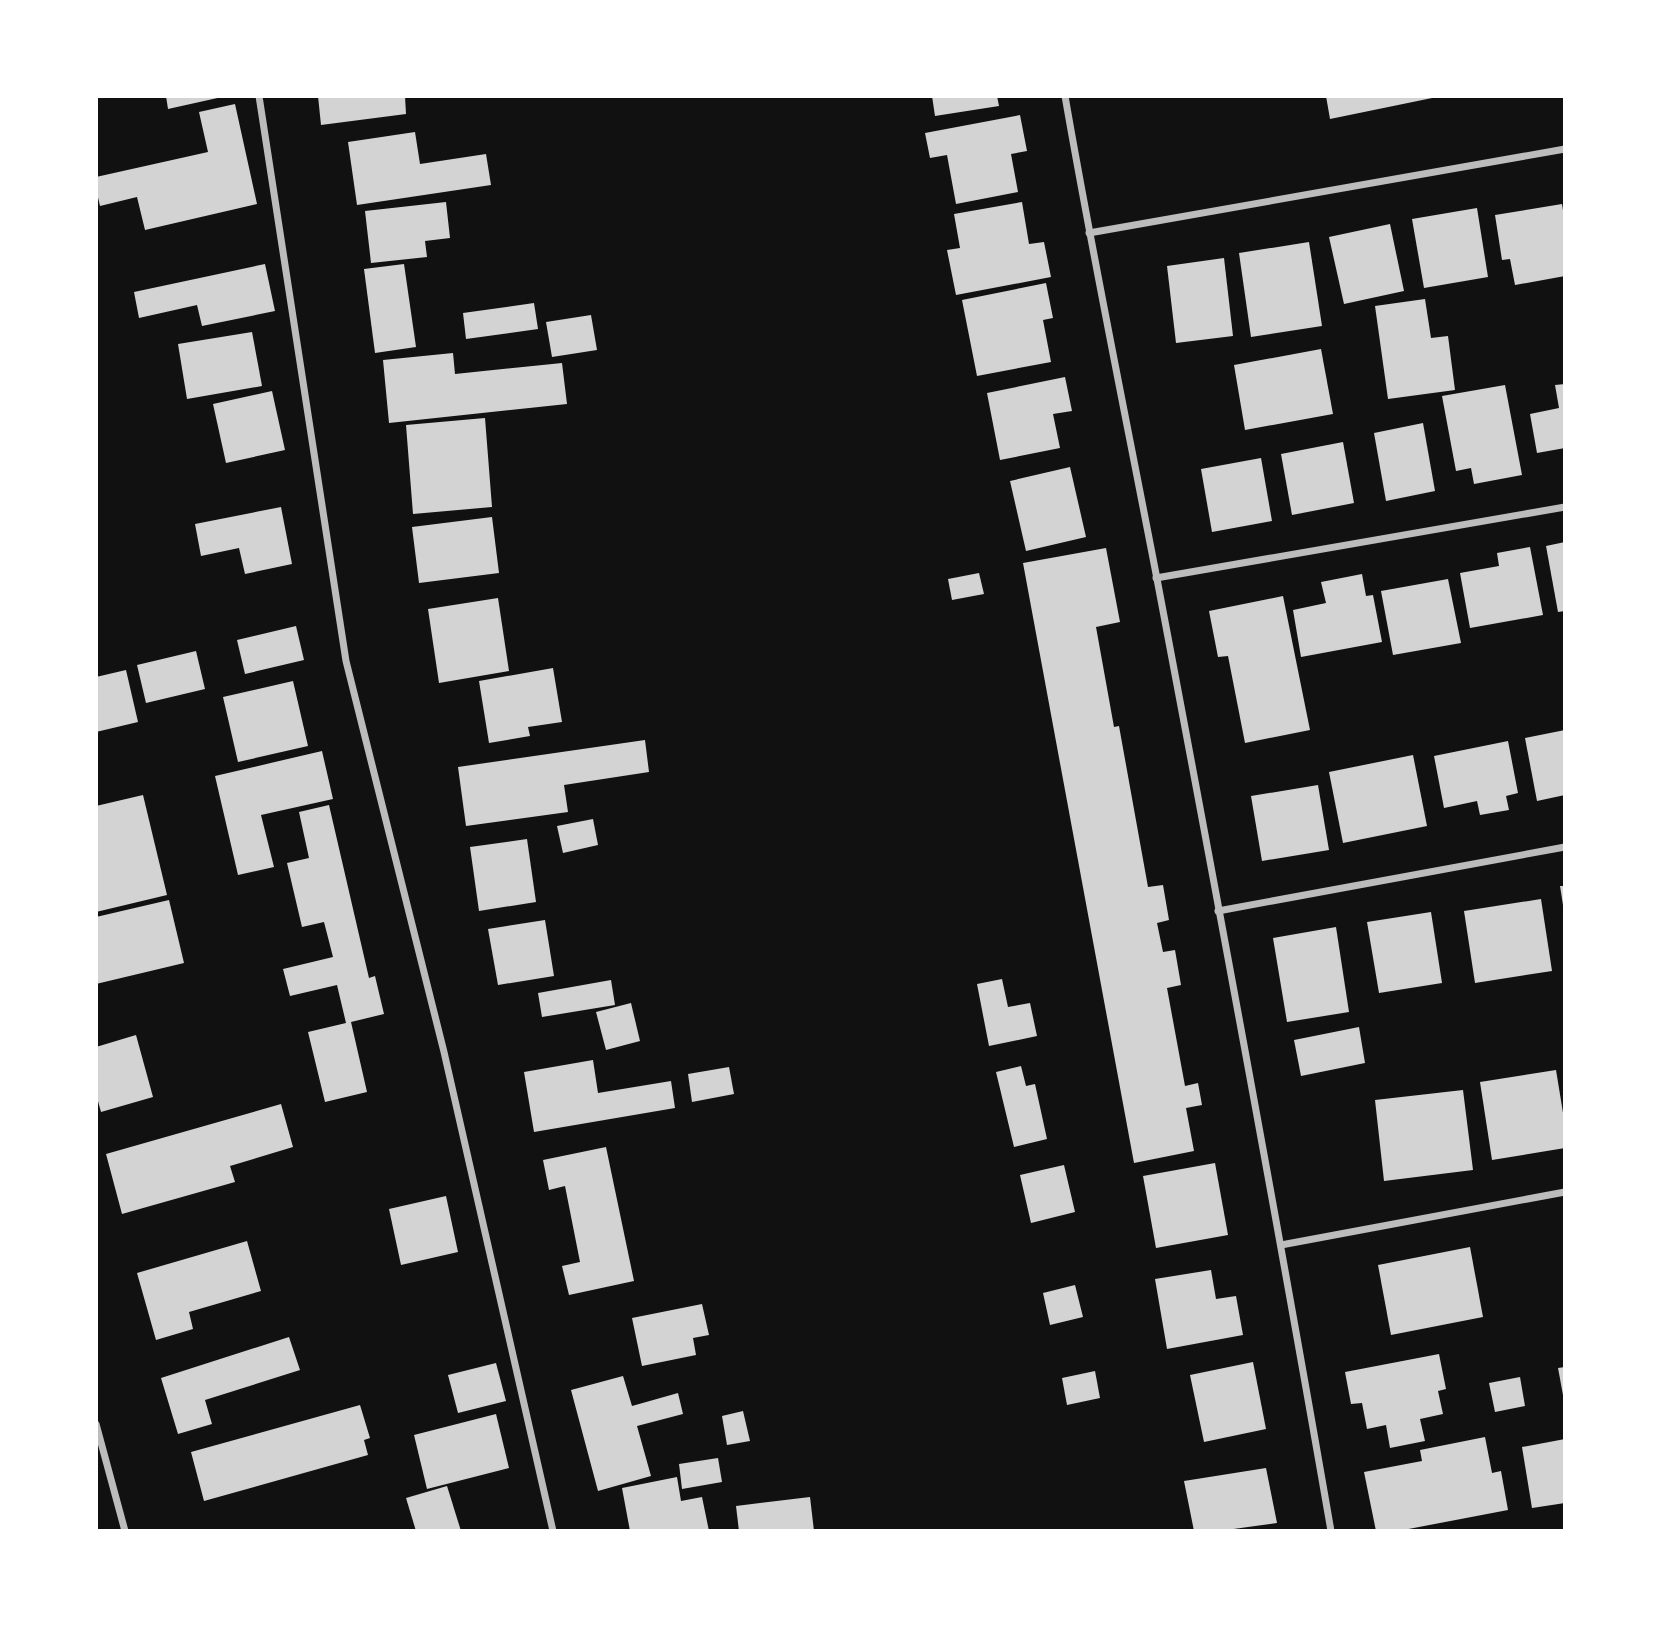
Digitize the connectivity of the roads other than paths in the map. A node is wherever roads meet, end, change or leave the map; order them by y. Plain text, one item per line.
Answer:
1 (259, 96) edge
2 (1065, 96) edge
3 (1565, 149) edge
4 (1089, 233) junction
5 (1565, 507) edge
6 (1157, 578) junction
7 (1565, 847) edge
8 (1218, 911) junction
9 (1565, 1192) edge
10 (1281, 1245) junction
11 (96, 1424) edge
12 (125, 1531) edge
13 (554, 1531) edge
14 (1331, 1531) edge

1 - 13 street
2 - 4 street
3 - 4 street
4 - 6 street
5 - 6 street
6 - 8 street
7 - 8 street
8 - 10 street
9 - 10 street
10 - 14 street
11 - 12 street

